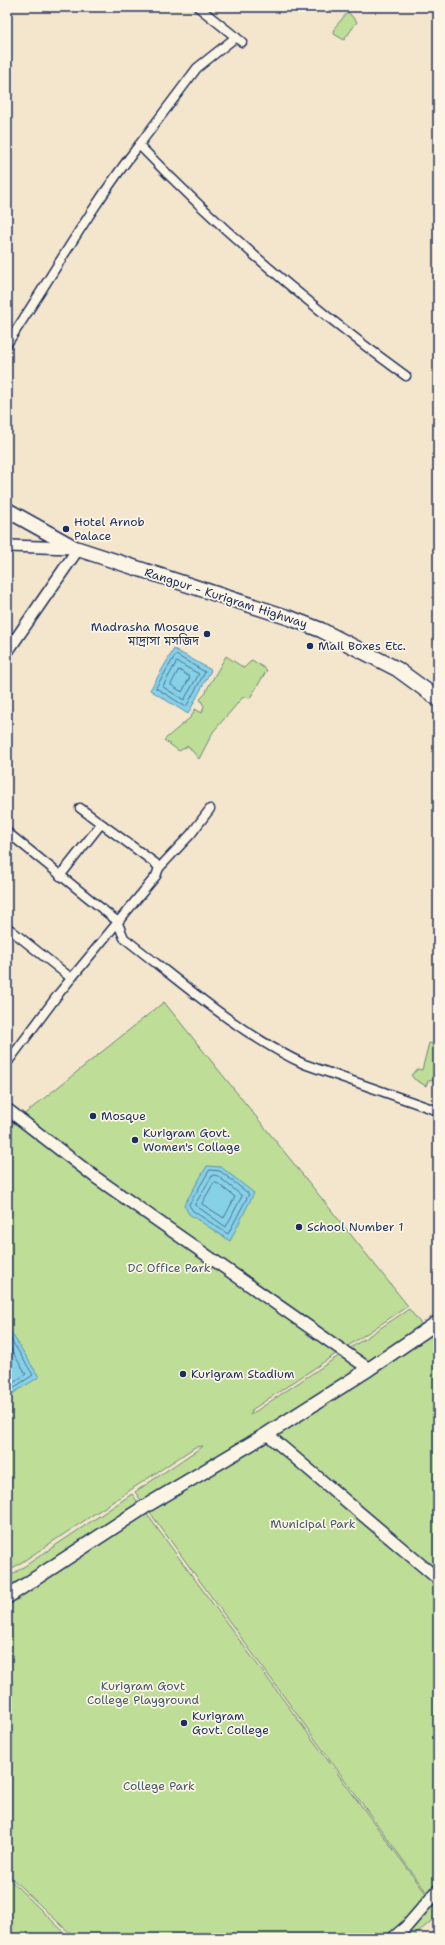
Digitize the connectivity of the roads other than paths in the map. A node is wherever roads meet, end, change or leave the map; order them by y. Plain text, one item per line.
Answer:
1 (198, 7) edge
2 (139, 145) junction
3 (7, 344) edge
4 (406, 376) dead end
5 (7, 510) edge
6 (7, 546) edge
7 (76, 549) junction
8 (7, 652) edge
9 (438, 700) edge
10 (80, 808) dead end
11 (210, 809) dead end
12 (103, 825) junction
13 (7, 832) edge
14 (159, 868) junction
15 (60, 876) junction
16 (118, 921) junction
17 (7, 927) edge
18 (71, 978) junction
19 (7, 1063) edge
20 (7, 1109) edge
21 (438, 1111) edge
22 (438, 1322) edge
23 (370, 1369) junction
24 (267, 1434) junction
25 (438, 1579) edge
26 (7, 1597) edge
27 (438, 1890) edge
28 (393, 1938) edge

1 - 2 street
2 - 3 street
2 - 4 street
5 - 7 highway, Rangpur - Kurigram Highway
6 - 7 street
7 - 8 street
7 - 9 highway, Rangpur - Kurigram Highway
10 - 12 street
11 - 14 street
12 - 14 street
12 - 15 street
13 - 15 street
14 - 16 street
15 - 16 street
16 - 18 street
16 - 21 street
17 - 18 street
18 - 19 street
20 - 23 street
22 - 23 main road
23 - 24 main road
24 - 25 street
24 - 26 main road
27 - 28 street

